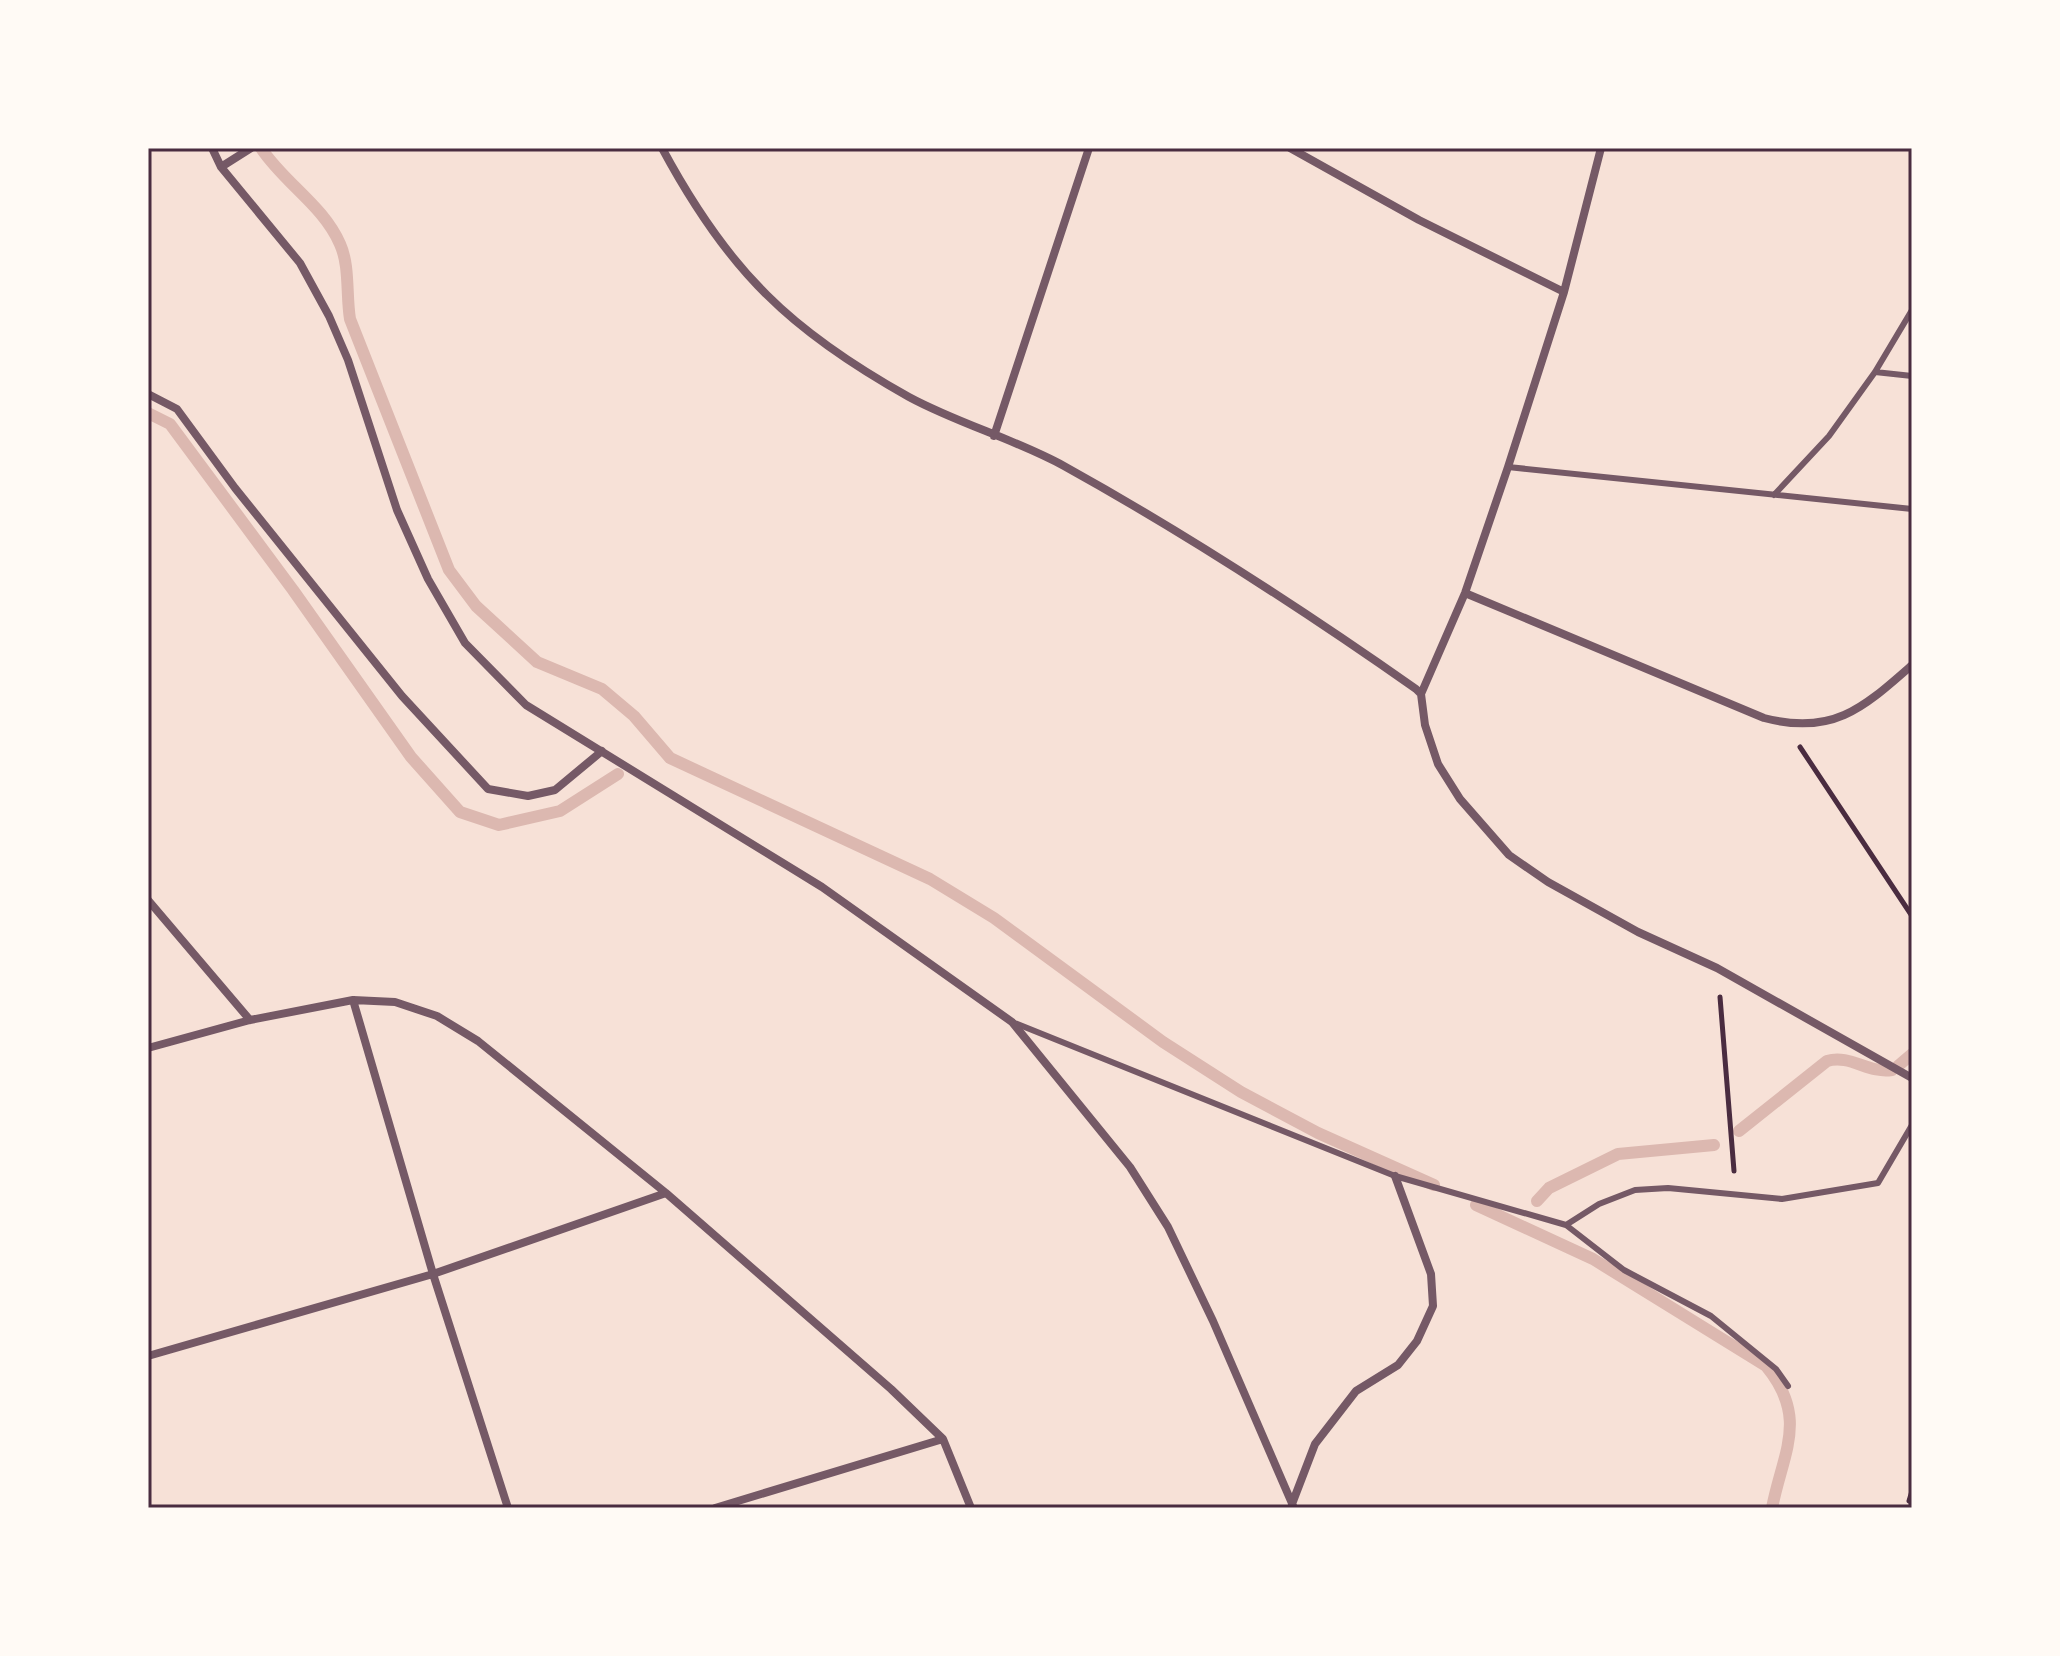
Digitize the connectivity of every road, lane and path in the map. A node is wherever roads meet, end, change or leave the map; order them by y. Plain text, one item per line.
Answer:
1 (212, 148) edge
2 (251, 148) edge
3 (662, 148) edge
4 (1089, 148) edge
5 (1290, 148) edge
6 (1601, 148) edge
7 (221, 167) junction
8 (1564, 292) junction
9 (1912, 310) edge
10 (1875, 372) junction
11 (1912, 376) edge
12 (148, 394) edge
13 (994, 436) junction
14 (1508, 467) junction
15 (1774, 495) junction
16 (1912, 509) edge
17 (1465, 593) junction
18 (1912, 665) edge
19 (1421, 694) junction
20 (1784, 723) junction
21 (602, 751) junction
22 (148, 900) edge
23 (1912, 916) edge
24 (1717, 968) junction
25 (353, 1000) junction
26 (250, 1020) junction
27 (1012, 1022) junction
28 (148, 1048) edge
29 (1912, 1078) edge
30 (1912, 1125) edge
31 (1395, 1176) junction
32 (666, 1193) junction
33 (1736, 1194) junction
34 (1566, 1225) junction
35 (433, 1274) junction
36 (148, 1356) edge
37 (1788, 1386) dead end
38 (943, 1439) junction
39 (1912, 1491) edge
40 (1909, 1501) dead end
41 (1293, 1506) edge
42 (508, 1508) edge
43 (715, 1508) edge
44 (971, 1508) edge

1 - 7 street
2 - 7 street
3 - 13 street
4 - 13 street
5 - 8 street
6 - 8 street
7 - 21 street
8 - 14 street
9 - 10 lane
10 - 11 lane
10 - 15 lane
12 - 21 street
13 - 19 street
14 - 15 lane
14 - 17 street
15 - 16 lane
17 - 19 street
17 - 20 street
18 - 20 street
19 - 24 street
20 - 23 path
21 - 27 street
22 - 26 street
24 - 29 street
24 - 33 path
25 - 26 street
25 - 32 street
25 - 35 street
26 - 28 street
27 - 31 lane
27 - 41 street
30 - 33 lane
31 - 34 lane
31 - 41 street
32 - 35 street
32 - 38 street
33 - 34 lane
34 - 37 lane
35 - 36 street
35 - 42 street
38 - 43 street
38 - 44 street
39 - 40 path

